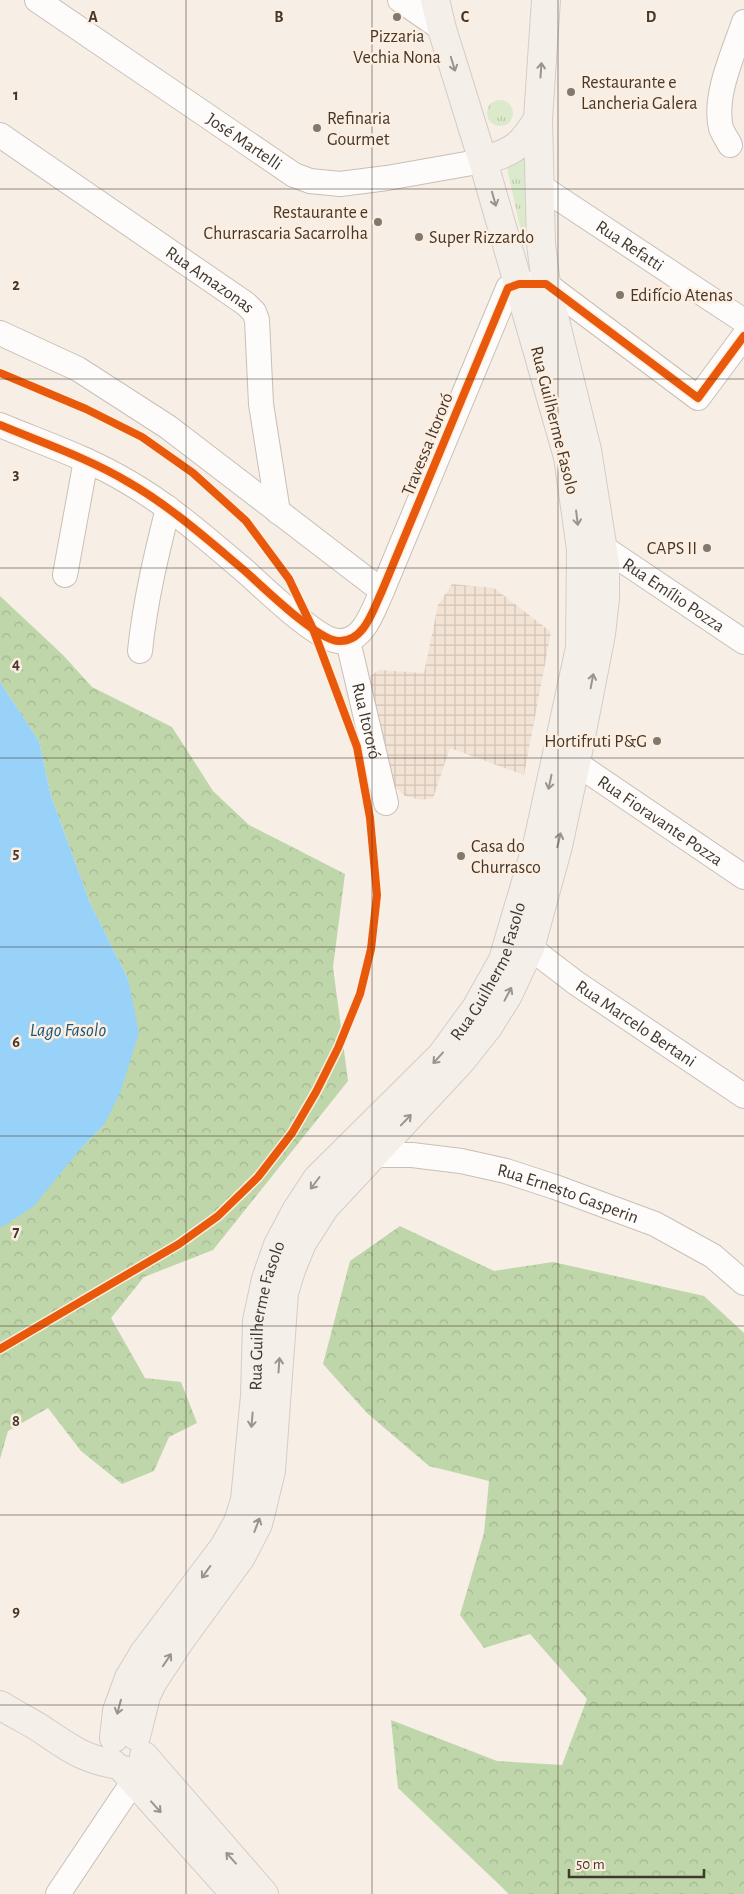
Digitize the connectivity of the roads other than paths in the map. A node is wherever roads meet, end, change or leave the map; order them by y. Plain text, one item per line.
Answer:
1 (37, 0) edge
2 (400, 0) edge
3 (435, 0) edge
4 (546, 0) edge
5 (744, 22) edge
6 (442, 29) junction
7 (538, 119) junction
8 (0, 134) edge
9 (730, 145) dead end
10 (483, 161) junction
11 (540, 186) junction
12 (519, 284) junction
13 (546, 284) junction
14 (744, 321) edge
15 (0, 333) edge
16 (744, 336) edge
17 (0, 425) edge
18 (86, 460) junction
19 (168, 508) junction
20 (278, 512) junction
21 (604, 548) junction
22 (65, 574) dead end
23 (382, 591) junction
24 (348, 641) junction
25 (744, 642) edge
26 (140, 651) dead end
27 (566, 756) junction
28 (386, 802) dead end
29 (744, 877) edge
30 (521, 941) junction
31 (744, 1096) edge
32 (360, 1152) junction
33 (744, 1283) edge
34 (0, 1705) edge
35 (125, 1756) junction
36 (58, 1894) edge
37 (234, 1894) edge
38 (264, 1894) edge

1 - 10 street, José Martelli
2 - 6 street
3 - 6 main road, Rua Guilherme Fasolo
7 -> 4 main road, Rua Guilherme Fasolo
5 - 9 street
6 -> 10 main road, Rua Guilherme Fasolo
7 - 10 main road
7 - 11 main road, Rua Guilherme Fasolo
8 - 20 street, Rua Amazonas
10 -> 12 main road, Rua Guilherme Fasolo
11 - 13 main road, Rua Guilherme Fasolo
11 - 14 street, Rua Refatti
12 - 13 street
12 - 23 street, Travessa Itororó
12 -> 27 main road, Rua Guilherme Fasolo
13 - 16 street
13 - 21 main road, Rua Guilherme Fasolo
15 - 20 street
17 - 18 street
18 - 19 street
18 - 22 street
19 - 24 street
19 - 26 street
20 - 23 street
21 - 25 street, Rua Emílio Pozza
27 -> 21 main road, Rua Guilherme Fasolo
23 - 24 street, Travessa Itororó
24 - 28 street, Rua Itororó
27 - 29 street, Rua Fioravante Pozza
27 - 30 main road, Rua Guilherme Fasolo
30 - 31 street, Rua Marcelo Bertani
30 - 32 main road, Rua Guilherme Fasolo
32 - 33 street, Rua Ernesto Gasperin
32 - 35 main road, Rua Guilherme Fasolo
34 - 35 main road
35 - 36 street
35 -> 37 main road
38 -> 35 main road

